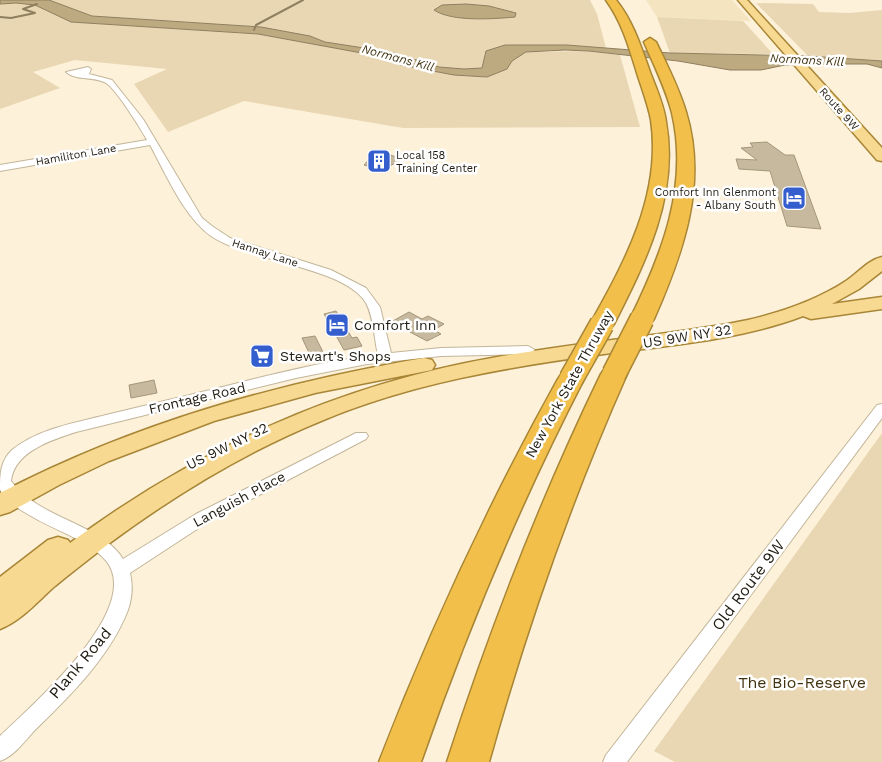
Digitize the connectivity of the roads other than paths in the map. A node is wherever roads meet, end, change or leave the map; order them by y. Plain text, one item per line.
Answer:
1 (611, 0) edge
2 (742, 0) edge
3 (646, 33) dead end
4 (85, 75) dead end
5 (152, 142) junction
6 (882, 157) edge
7 (0, 168) edge
8 (880, 267) edge
9 (882, 303) edge
10 (773, 319) junction
11 (528, 350) junction
12 (385, 357) junction
13 (607, 361) junction
14 (882, 408) edge
15 (361, 436) dead end
16 (8, 500) edge
17 (85, 538) junction
18 (120, 570) junction
19 (0, 594) edge
20 (0, 616) edge
21 (0, 751) edge
22 (400, 762) edge
23 (468, 762) edge
24 (614, 762) edge

1 - 22 highway, New York State Thruway, bridge
2 - 6 main road, Route 9W
3 - 13 highway, bridge
4 - 5 street, Hannay Lane
5 - 7 street, Hamiliton Lane
5 - 12 street, Hannay Lane
8 - 10 main road
9 - 10 main road
10 - 13 main road, US 9W NY 32
11 - 12 street, Frontage Road
11 - 13 main road
11 - 16 main road
12 - 16 street, Frontage Road
13 - 17 main road
13 - 23 highway
14 - 24 street, Old Route 9W
15 - 18 street, Languish Place
16 - 17 street, Frontage Road
17 - 18 street
17 - 19 main road
17 - 20 main road
18 - 21 street, Plank Road

